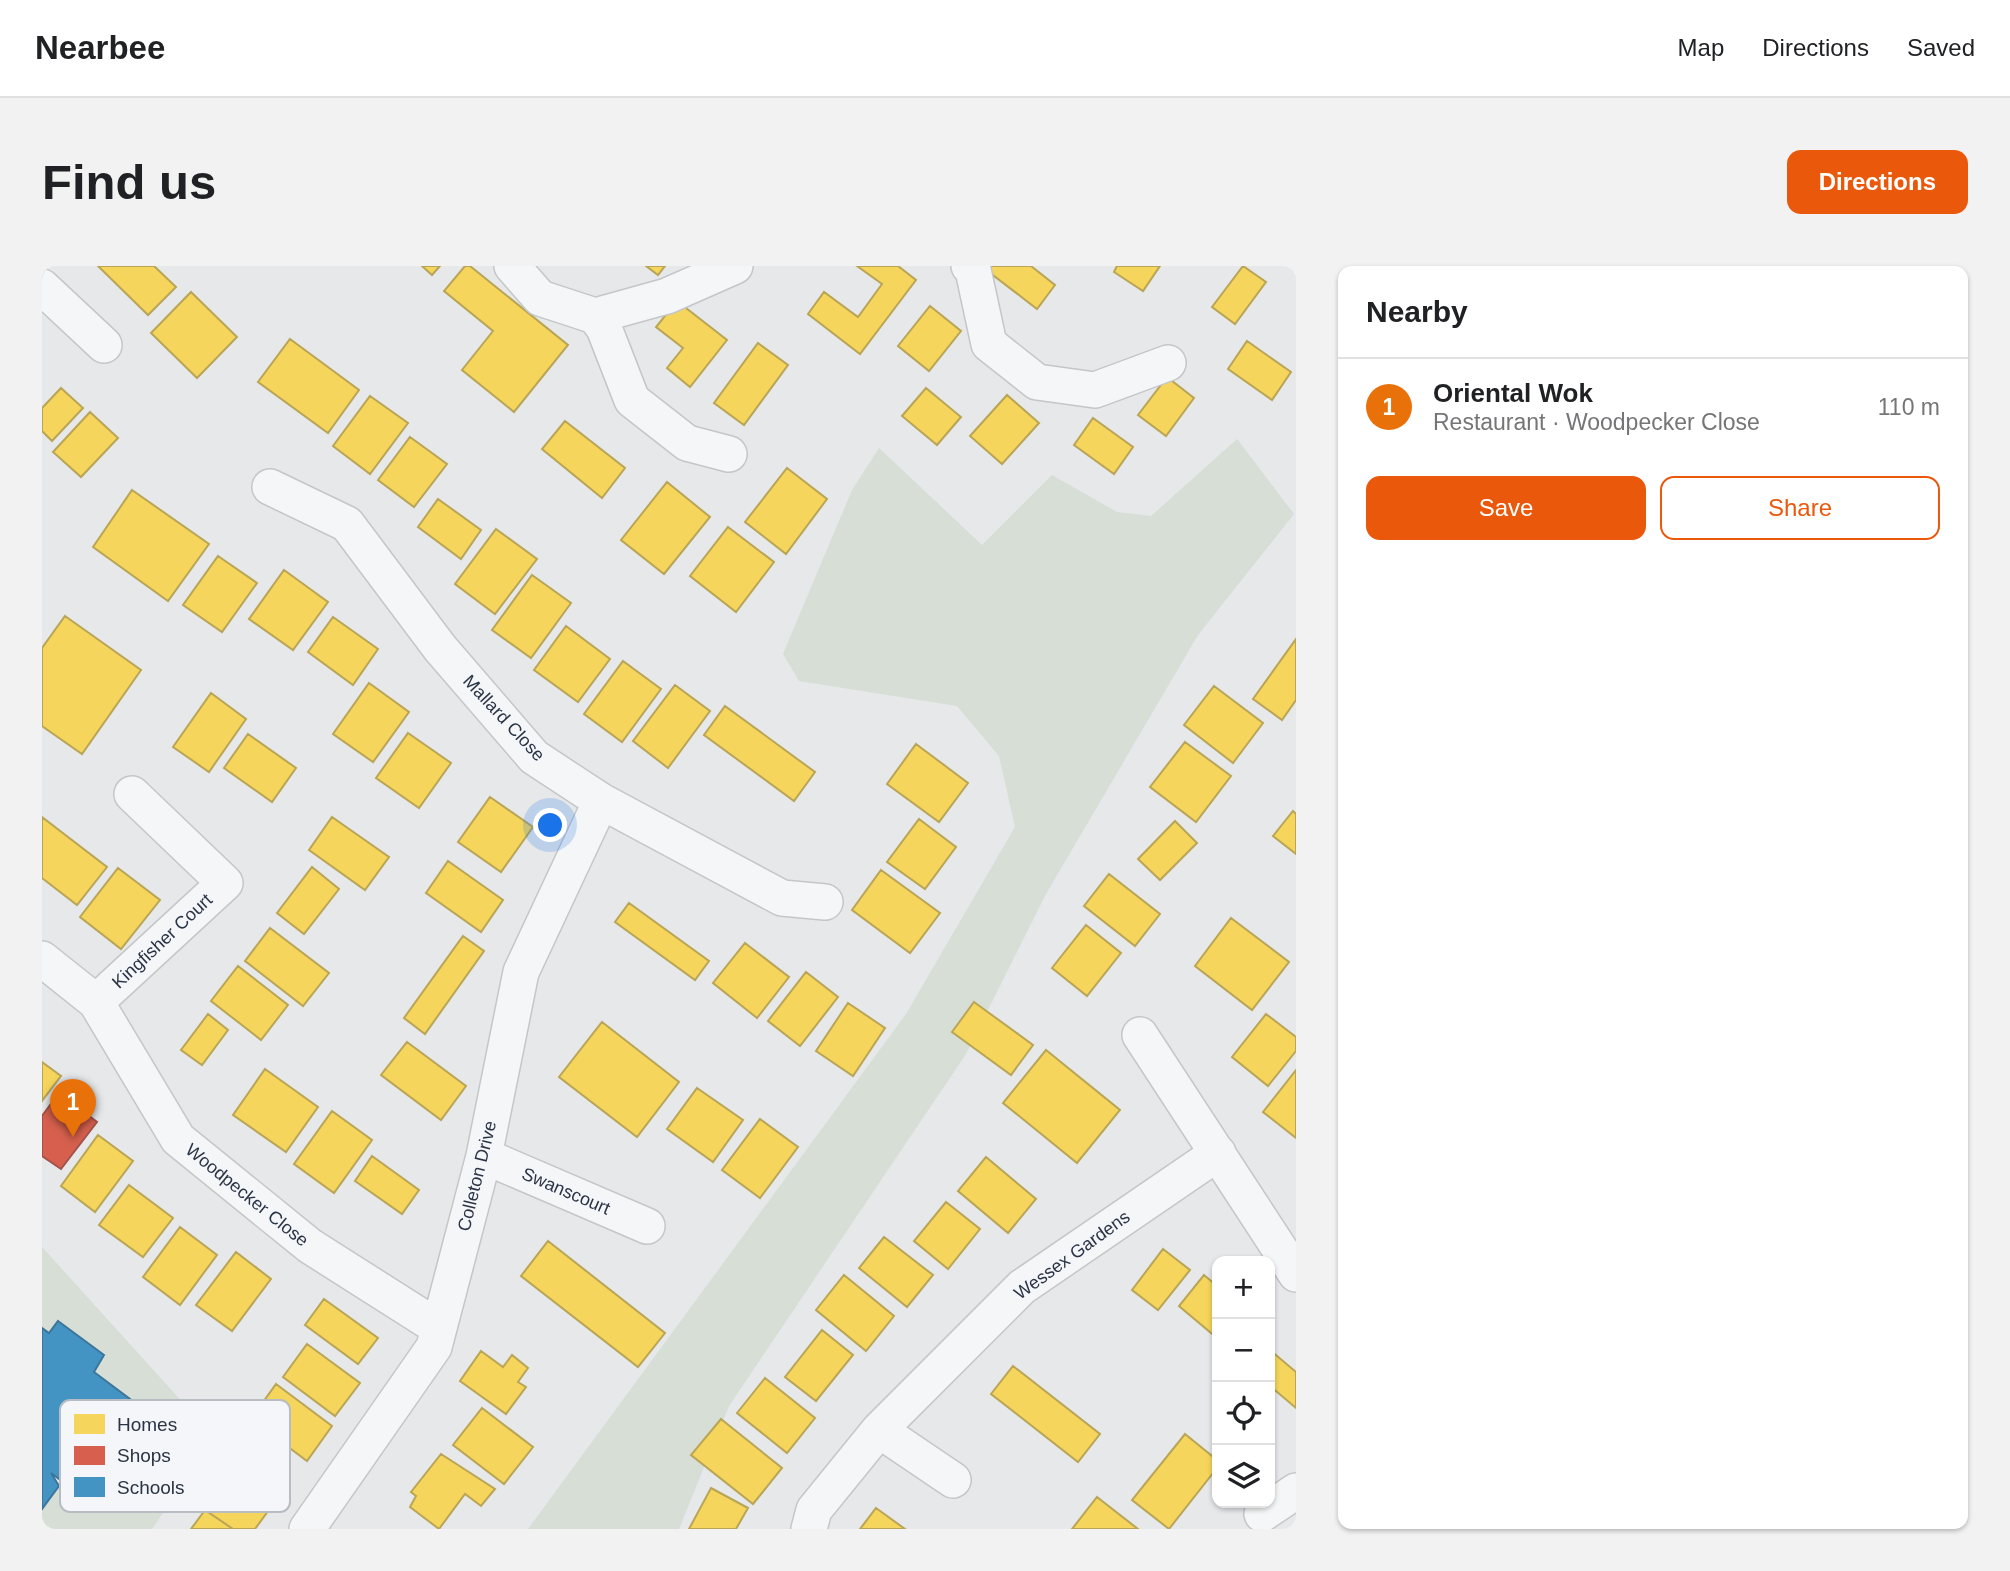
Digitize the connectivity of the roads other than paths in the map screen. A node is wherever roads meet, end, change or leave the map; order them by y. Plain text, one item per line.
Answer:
1 (512, 266) edge
2 (735, 266) edge
3 (969, 266) edge
4 (47, 302) edge
5 (595, 316) junction
6 (104, 345) dead end
7 (1168, 363) dead end
8 (729, 454) dead end
9 (270, 487) dead end
10 (132, 794) dead end
11 (601, 801) junction
12 (825, 902) dead end
13 (42, 959) edge
14 (96, 1002) junction
15 (1140, 1035) dead end
16 (1218, 1153) junction
17 (484, 1156) junction
18 (647, 1226) dead end
19 (1296, 1274) edge
20 (439, 1328) junction
21 (879, 1430) junction
22 (953, 1480) dead end
23 (1296, 1491) edge
24 (1262, 1514) dead end
25 (307, 1529) edge
26 (809, 1529) edge

1 - 5 street
2 - 5 street
3 - 7 street
4 - 6 street
5 - 8 street
9 - 11 street, Mallard Close
10 - 14 street, Kingfisher Court
11 - 12 street, Mallard Close
11 - 17 street, Colleton Drive
13 - 14 street, Woodpecker Close
14 - 20 street, Woodpecker Close
15 - 16 street
16 - 19 street
16 - 21 street, Wessex Gardens
17 - 18 street, Swanscourt
17 - 20 street, Colleton Drive
20 - 25 street, Colleton Drive
21 - 22 street
21 - 26 street, Wessex Gardens
23 - 24 street

